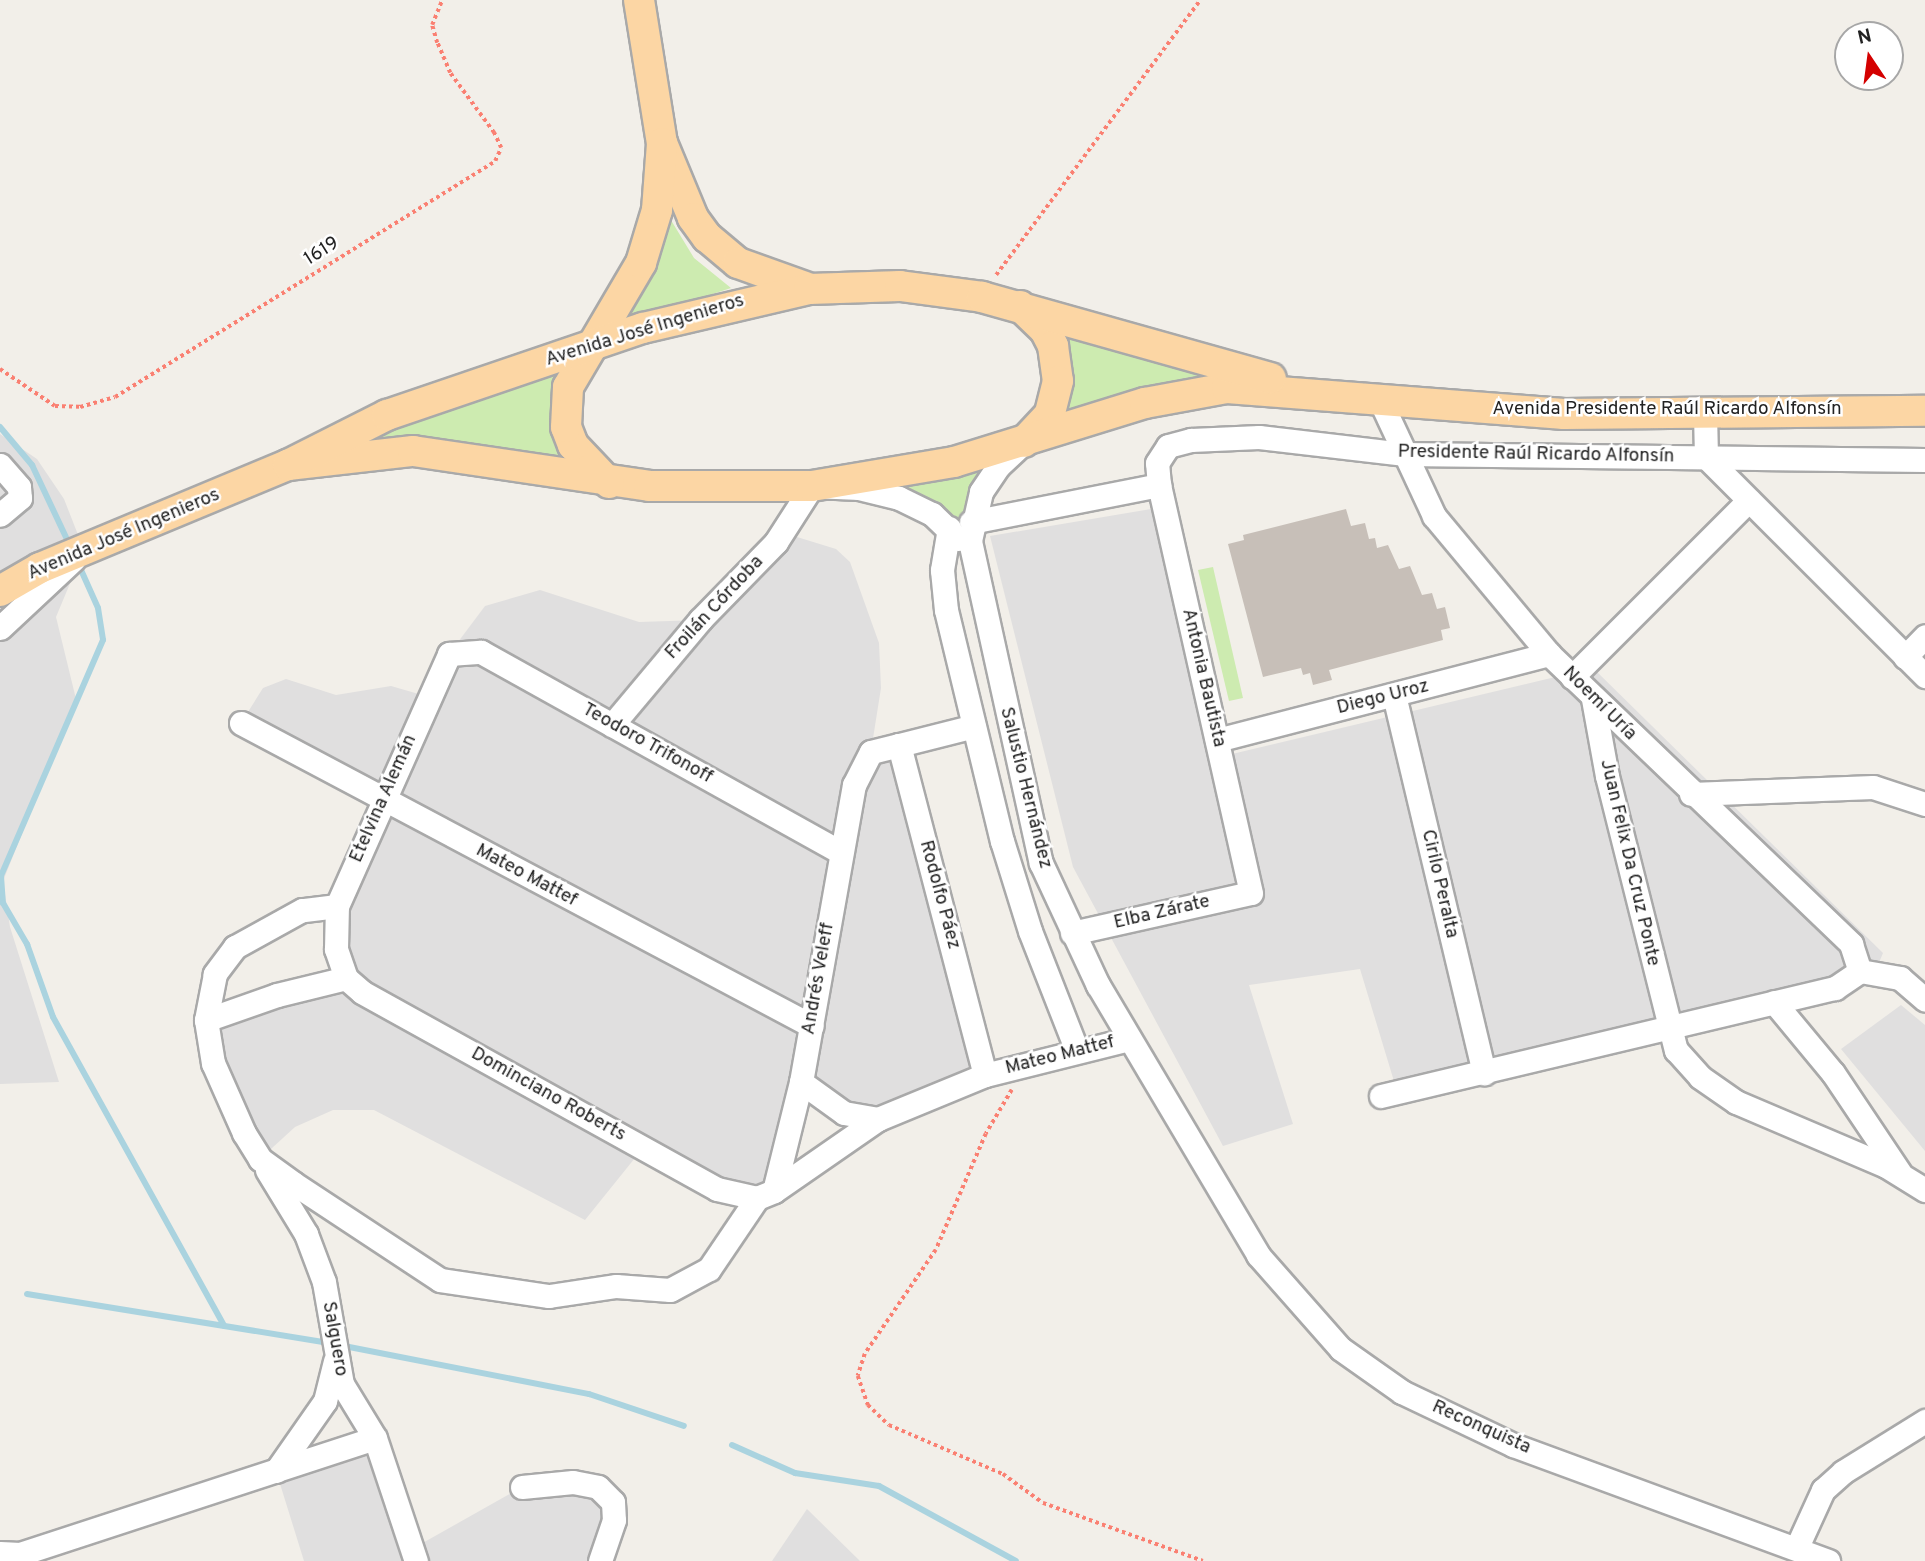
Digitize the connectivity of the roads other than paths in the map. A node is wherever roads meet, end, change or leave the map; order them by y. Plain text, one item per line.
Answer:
1 (639, 0) edge
2 (662, 143) junction
3 (809, 289) junction
4 (1020, 306) junction
5 (589, 345) junction
6 (1325, 393) junction
7 (1380, 400) junction
8 (1925, 411) edge
9 (1705, 413) junction
10 (1023, 443) junction
11 (1403, 454) junction
12 (1706, 457) junction
13 (1925, 460) edge
14 (0, 465) edge
15 (288, 465) junction
16 (1158, 474) junction
17 (609, 483) junction
18 (812, 486) junction
19 (1749, 500) junction
20 (0, 514) edge
21 (971, 522) junction
22 (948, 528) junction
23 (84, 550) junction
24 (40, 568) junction
25 (974, 573) junction
26 (0, 584) edge
27 (0, 591) edge
28 (0, 628) edge
29 (1925, 636) edge
30 (449, 654) joint
31 (1549, 654) junction
32 (1905, 657) junction
33 (1925, 676) edge
34 (1572, 677) junction
35 (1394, 695) junction
36 (1593, 699) junction
37 (241, 723) dead end
38 (611, 725) junction
39 (974, 726) junction
40 (1217, 740) junction
41 (899, 745) junction
42 (1691, 794) junction
43 (384, 802) junction
44 (1925, 804) edge
45 (841, 852) junction
46 (1251, 893) joint
47 (337, 906) junction
48 (1072, 933) junction
49 (1860, 971) junction
50 (346, 978) junction
51 (1925, 1000) edge
52 (1774, 1002) junction
53 (206, 1020) junction
54 (812, 1026) junction
55 (1668, 1027) junction
56 (1129, 1039) junction
57 (1077, 1051) junction
58 (1484, 1073) junction
59 (985, 1074) junction
60 (801, 1082) junction
61 (1381, 1096) dead end
62 (878, 1119) junction
63 (260, 1159) junction
64 (1902, 1176) junction
65 (1213, 1183) joint
66 (1925, 1190) edge
67 (765, 1195) junction
68 (336, 1357) junction
69 (1925, 1421) edge
70 (375, 1438) junction
71 (276, 1471) junction
72 (522, 1487) dead end
73 (1797, 1547) junction
74 (0, 1553) edge
75 (416, 1561) edge
76 (600, 1561) edge
77 (1828, 1561) edge

1 - 2 main road
2 - 3 main road
2 - 5 main road
3 - 4 main road, Avenida José Ingenieros
3 - 5 main road, Avenida José Ingenieros
4 - 6 main road, Avenida Presidente Raúl Ricardo Alfonsín
4 - 10 main road
5 - 15 main road, Avenida José Ingenieros
5 - 17 main road
6 - 7 main road, Avenida Presidente Raúl Ricardo Alfonsín
6 - 10 main road, Avenida Presidente Raúl Ricardo Alfonsín
7 - 9 main road, Avenida Presidente Raúl Ricardo Alfonsín
7 - 11 street, Noemí Uría
8 - 9 main road, Avenida Presidente Raúl Ricardo Alfonsín
9 - 12 street
10 - 18 main road, Avenida José Ingenieros
10 - 21 street
11 - 12 street, Presidente Raúl Ricardo Alfonsín
11 - 16 street, Presidente Raúl Ricardo Alfonsín
11 - 31 street, Noemí Uría
12 - 13 street, Presidente Raúl Ricardo Alfonsín
12 - 19 street
14 - 20 street
15 - 17 main road, Avenida José Ingenieros
15 - 23 main road, Avenida José Ingenieros
16 - 21 street, Presidente Raúl Ricardo Alfonsín
16 - 40 street, Antonia Bautista
17 - 18 main road, Avenida José Ingenieros
18 - 22 street
18 - 38 street, Froilán Córdoba
19 - 32 street
19 - 34 street
21 - 25 street, Salustio Hernández
22 - 25 street
22 - 39 street
23 - 24 main road, Avenida José Ingenieros
23 - 28 street
24 - 26 street
24 - 27 main road, Avenida José Ingenieros
25 - 48 street, Salustio Hernández
29 - 32 street
30 - 38 street, Teodoro Trifonoff
30 - 43 street, Etelvina Alemán
31 - 34 street, Noemí Uría
31 - 35 street, Diego Uroz
32 - 33 street
34 - 36 street, Noemí Uría
35 - 40 street, Diego Uroz
35 - 58 street, Cirilo Peralta
36 - 42 street, Noemí Uría
36 - 55 street, Juan Felix Da Cruz Ponte
37 - 43 street, Mateo Mattef
38 - 45 street, Teodoro Trifonoff
39 - 41 street
39 - 57 street
40 - 46 street, Antonia Bautista
41 - 45 street, Andrés Veleff
41 - 59 street, Rodolfo Páez
42 - 44 street
42 - 49 street, Noemí Uría
43 - 47 street, Etelvina Alemán
43 - 54 street, Mateo Mattef
45 - 54 street, Andrés Veleff
46 - 48 street, Elba Zárate
47 - 50 street, Etelvina Alemán
47 - 53 street
48 - 56 street, Salustio Hernández
49 - 51 street
49 - 52 street
50 - 53 street
50 - 67 street, Dominciano Roberts
52 - 55 street
52 - 64 street
53 - 63 street, Salguero
54 - 60 street, Andrés Veleff
55 - 58 street
55 - 64 street, Juan Felix Da Cruz Ponte
56 - 57 street, Mateo Mattef
56 - 65 street, Salustio Hernández
57 - 59 street, Mateo Mattef
58 - 61 street
59 - 62 street, Mateo Mattef
60 - 62 street
60 - 67 street, Andrés Veleff
62 - 67 street, Mateo Mattef
63 - 67 street
63 - 68 street, Salguero
64 - 66 street, Juan Felix Da Cruz Ponte
65 - 73 street, Reconquista
68 - 70 street, Salguero
68 - 71 street
69 - 73 street
70 - 71 street
70 - 75 street, Salguero
71 - 74 street
72 - 76 street
73 - 77 street, Reconquista

